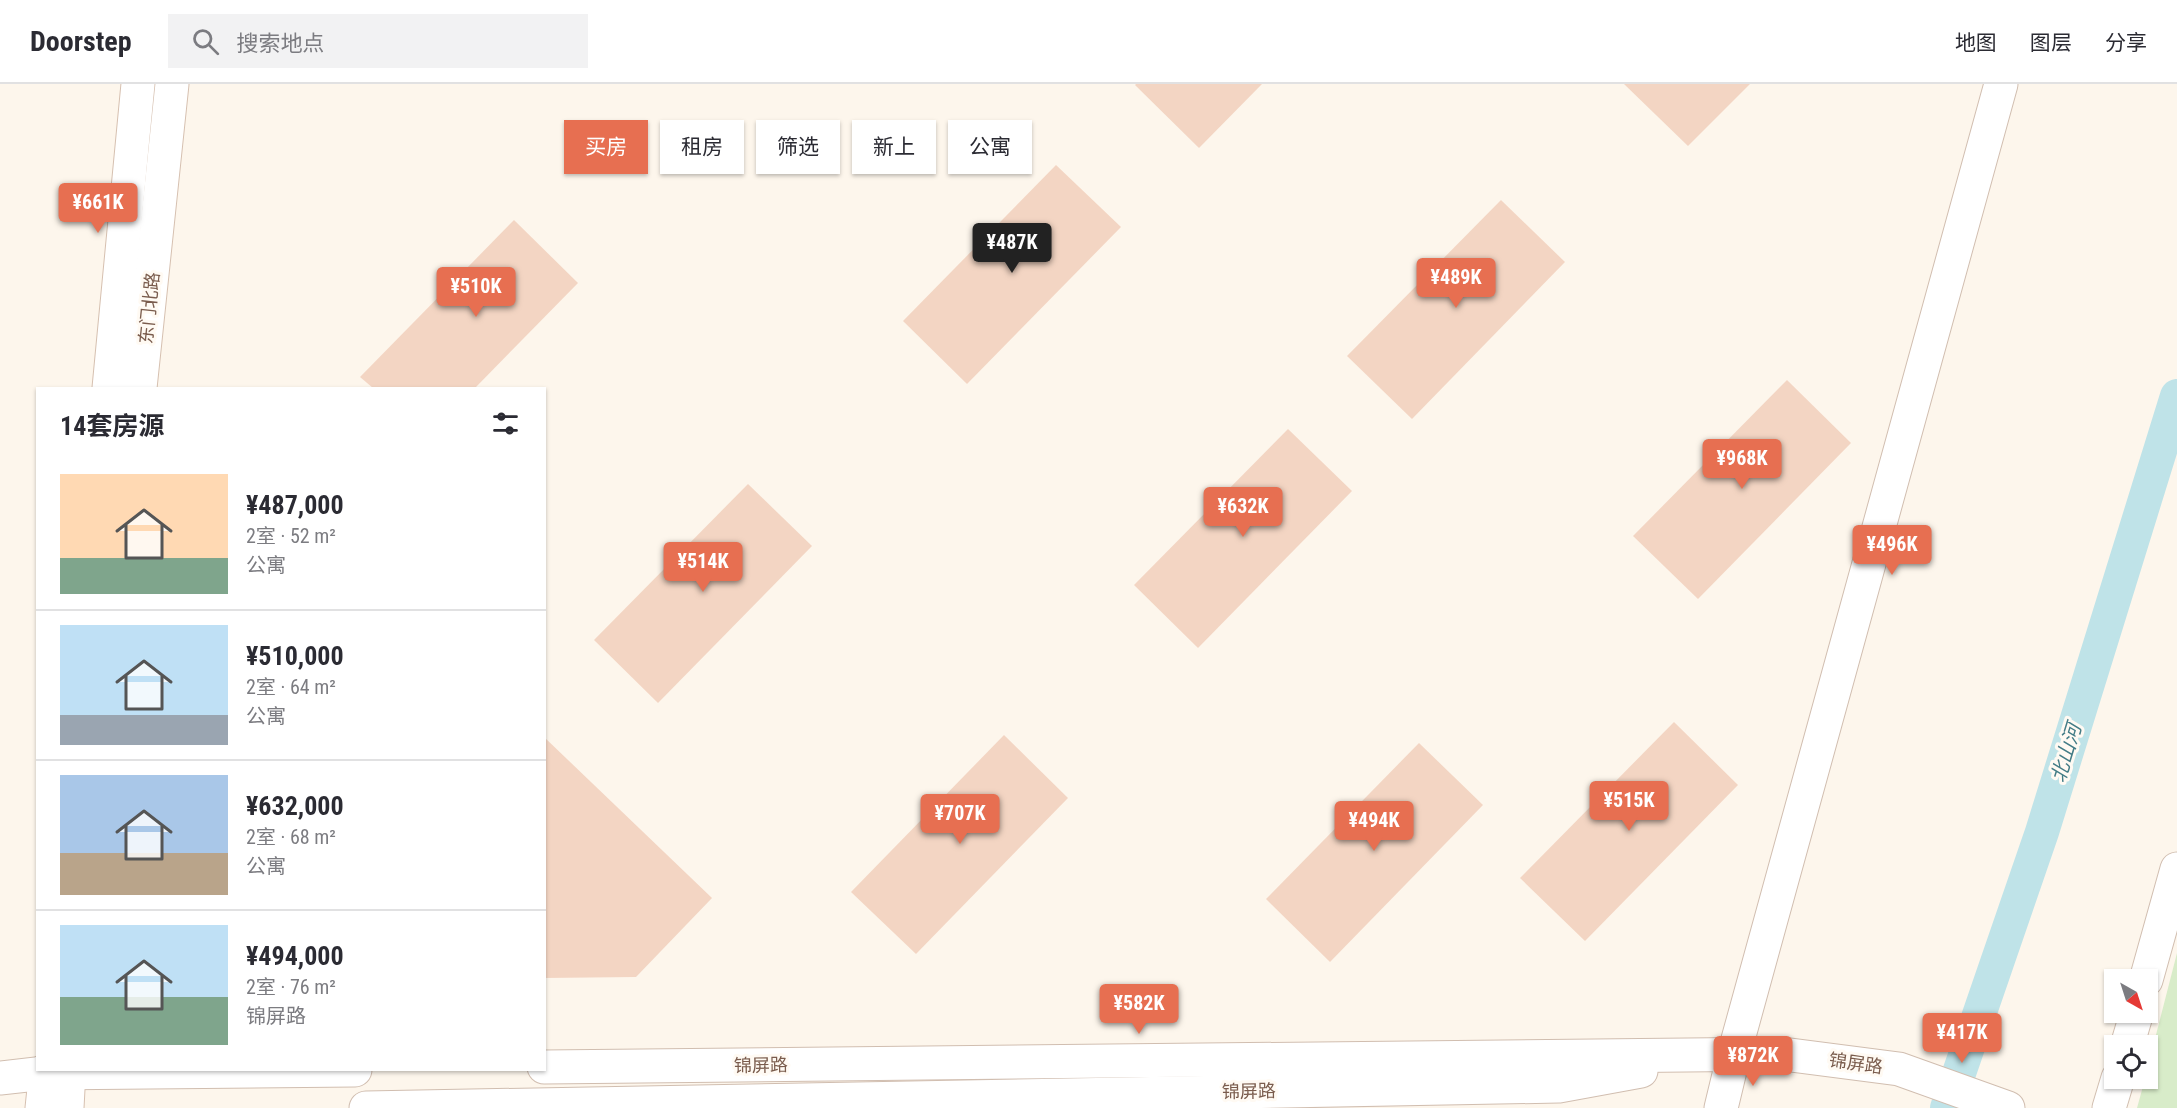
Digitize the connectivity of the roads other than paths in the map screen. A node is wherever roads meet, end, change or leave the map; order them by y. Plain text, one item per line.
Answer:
1 (138, 84) edge
2 (172, 84) edge
3 (2001, 84) edge
4 (110, 387) edge
5 (140, 387) edge
6 (2177, 869) edge
7 (2149, 969) edge
8 (1734, 1054) junction
9 (546, 1067) edge
10 (57, 1071) edge
11 (0, 1078) edge
12 (2115, 1089) edge
13 (42, 1108) edge
14 (67, 1108) edge
15 (366, 1108) edge
16 (1722, 1108) edge
17 (2008, 1108) edge
18 (2109, 1108) edge

1 - 4 street, 东门北路
2 - 5 street, 东门北路
3 - 8 street
6 - 7 street
8 - 9 street, 锦屏路
8 - 15 street, 锦屏路
8 - 16 street
8 - 17 street, 锦屏路
10 - 11 street
10 - 13 street
10 - 14 street
12 - 18 street

